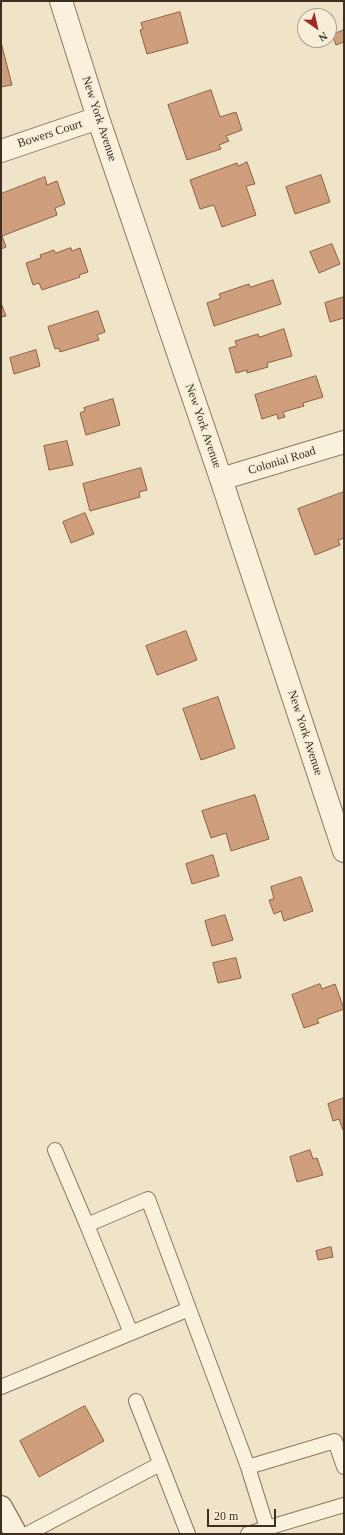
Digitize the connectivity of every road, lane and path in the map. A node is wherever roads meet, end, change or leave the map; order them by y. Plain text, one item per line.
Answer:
1 (61, 1) edge
2 (98, 118) junction
3 (1, 151) edge
4 (344, 442) edge
5 (221, 479) junction
6 (344, 851) edge
7 (55, 1150) dead end
8 (87, 1225) junction
9 (189, 1309) junction
10 (130, 1333) junction
11 (1, 1387) edge
12 (136, 1401) dead end
13 (160, 1464) junction
14 (248, 1467) junction
15 (344, 1467) edge
16 (344, 1505) edge
17 (1, 1507) edge
18 (267, 1528) junction
19 (16, 1534) edge
20 (27, 1534) edge
21 (188, 1534) edge
22 (248, 1534) edge

1 - 2 street, New York Avenue
2 - 3 street, Bowers Court
2 - 5 street, New York Avenue
4 - 5 street, Colonial Road
5 - 6 street, New York Avenue
7 - 8 lane
8 - 9 lane
8 - 10 lane
9 - 10 lane
9 - 14 lane
10 - 11 lane
12 - 13 lane
13 - 20 lane
13 - 21 lane
14 - 15 lane
14 - 18 lane
16 - 18 lane
17 - 19 street
18 - 22 lane

